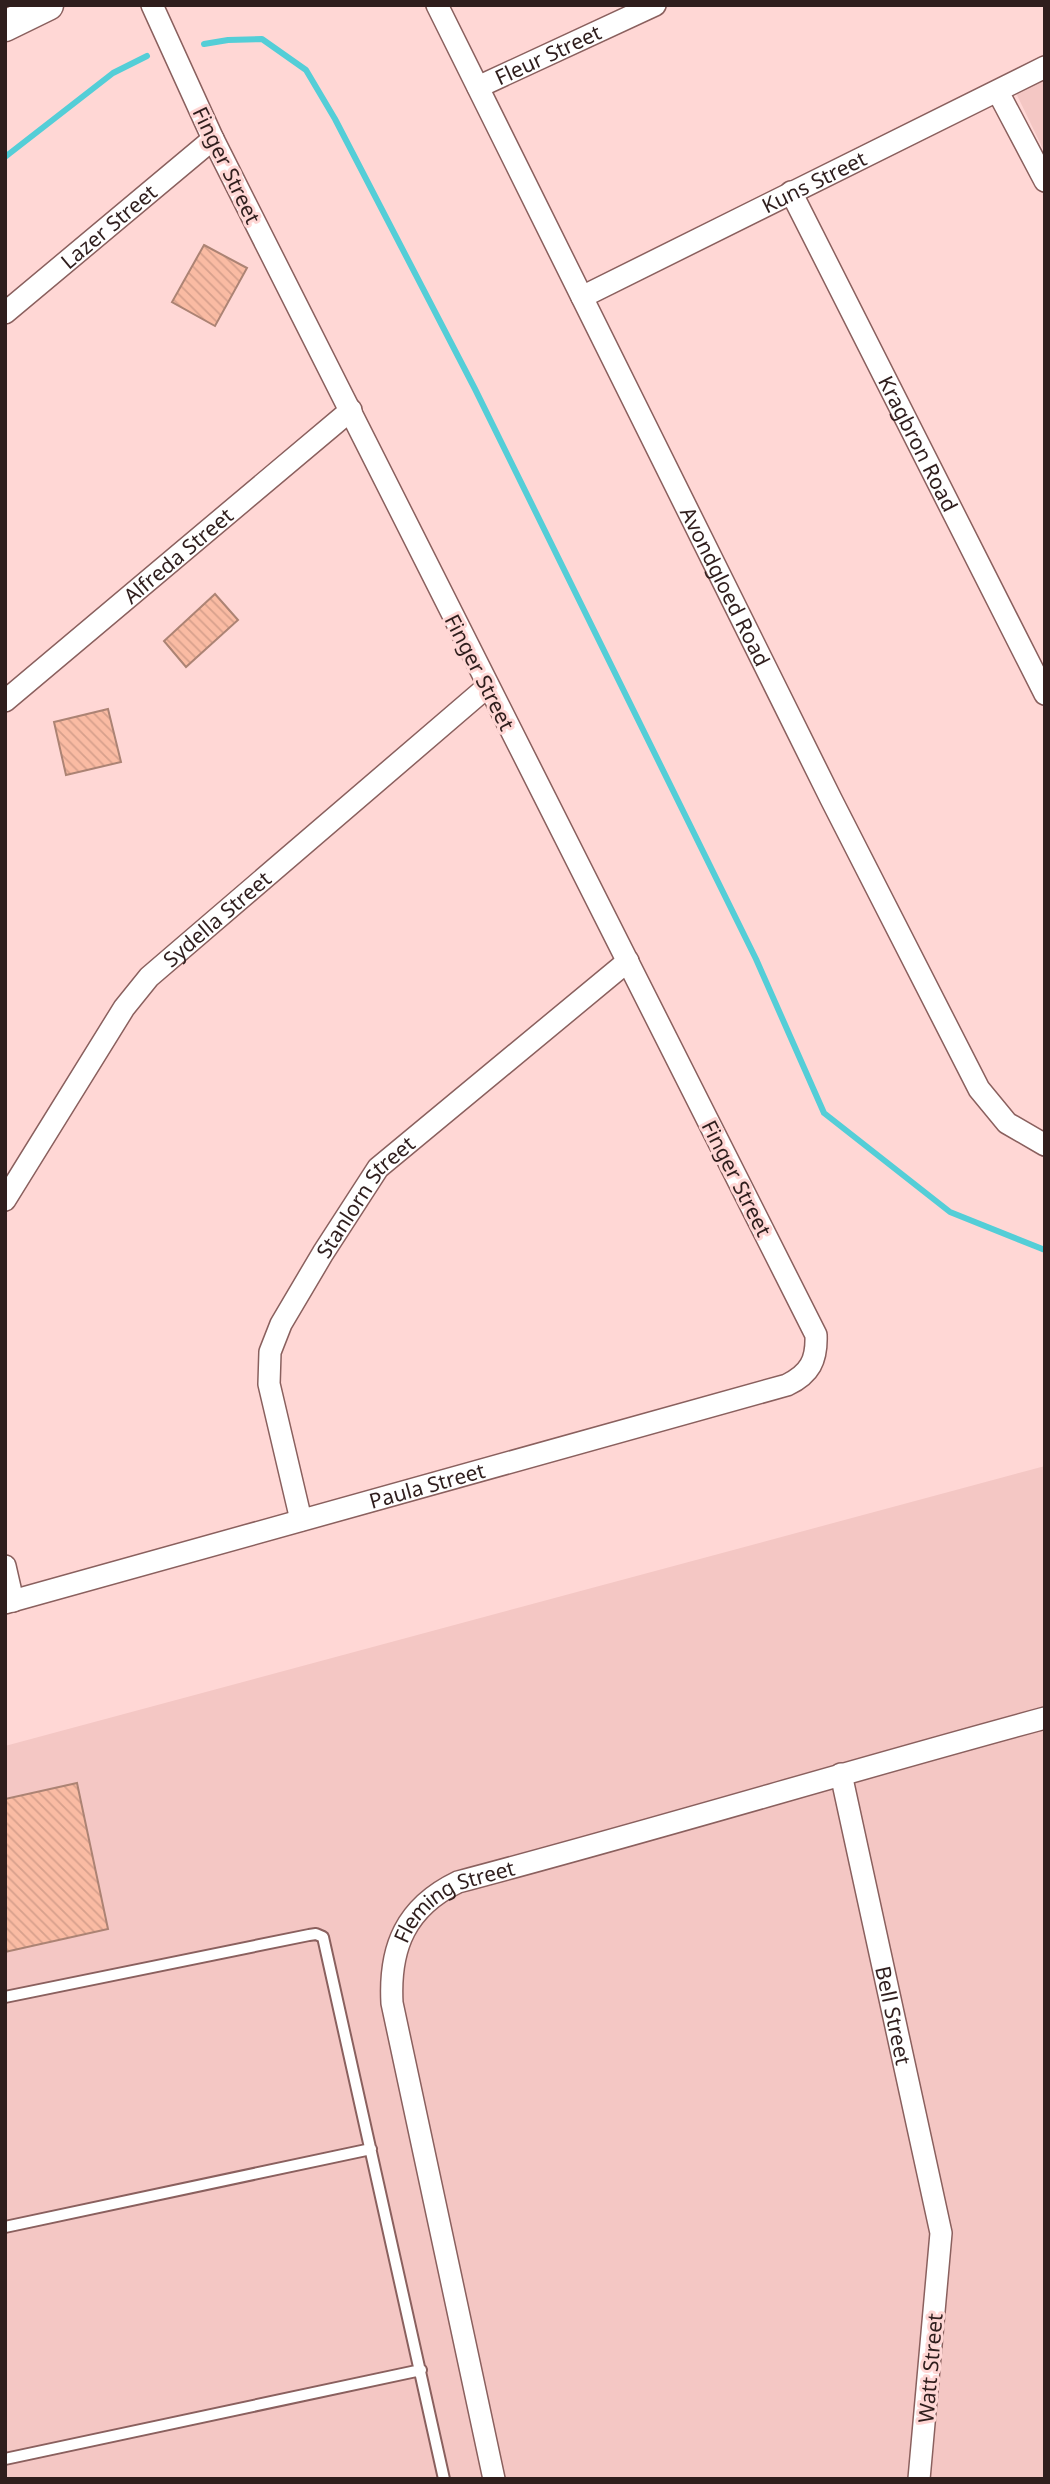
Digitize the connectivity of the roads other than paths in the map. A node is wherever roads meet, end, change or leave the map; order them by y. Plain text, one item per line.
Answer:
1 (48, 5) edge
2 (152, 5) edge
3 (437, 5) edge
4 (656, 5) edge
5 (5, 26) edge
6 (1045, 67) edge
7 (478, 87) junction
8 (998, 92) junction
9 (212, 139) junction
10 (1045, 181) edge
11 (791, 192) junction
12 (582, 297) junction
13 (5, 313) edge
14 (351, 410) junction
15 (487, 687) junction
16 (1045, 694) edge
17 (5, 701) edge
18 (628, 961) junction
19 (1045, 1144) edge
20 (5, 1199) edge
21 (816, 1335) joint
22 (301, 1520) junction
23 (5, 1566) edge
24 (9, 1602) edge
25 (1045, 1718) edge
26 (841, 1774) junction
27 (5, 1997) edge
28 (371, 2149) junction
29 (5, 2227) edge
30 (940, 2258) joint
31 (421, 2370) junction
32 (5, 2459) edge
33 (444, 2479) edge
34 (494, 2479) edge
35 (919, 2479) edge

1 - 5 main road
2 - 9 street, Finger Street
3 - 7 street, Avondgloed Road
4 - 7 street, Fleur Street
6 - 8 street, Kuns Street
7 - 12 street, Avondgloed Road
8 - 10 street
8 - 11 street, Kuns Street
9 - 13 street, Lazer Street
9 - 14 street, Finger Street
11 - 12 street, Kuns Street
11 - 16 street, Kragbron Road
12 - 19 street, Avondgloed Road
14 - 15 street, Finger Street
14 - 17 street, Alfreda Street
15 - 18 street, Finger Street
15 - 20 street, Sydella Street
18 - 21 street, Finger Street
18 - 22 street, Stanlorn Street
21 - 22 street, Paula Street
22 - 24 street, Paula Street
23 - 24 street
25 - 26 street, Fleming Street
26 - 30 street, Bell Street
26 - 34 street, Fleming Street
27 - 28 lane
28 - 29 lane
28 - 31 lane
30 - 35 street, Watt Street
31 - 32 lane
31 - 33 lane

